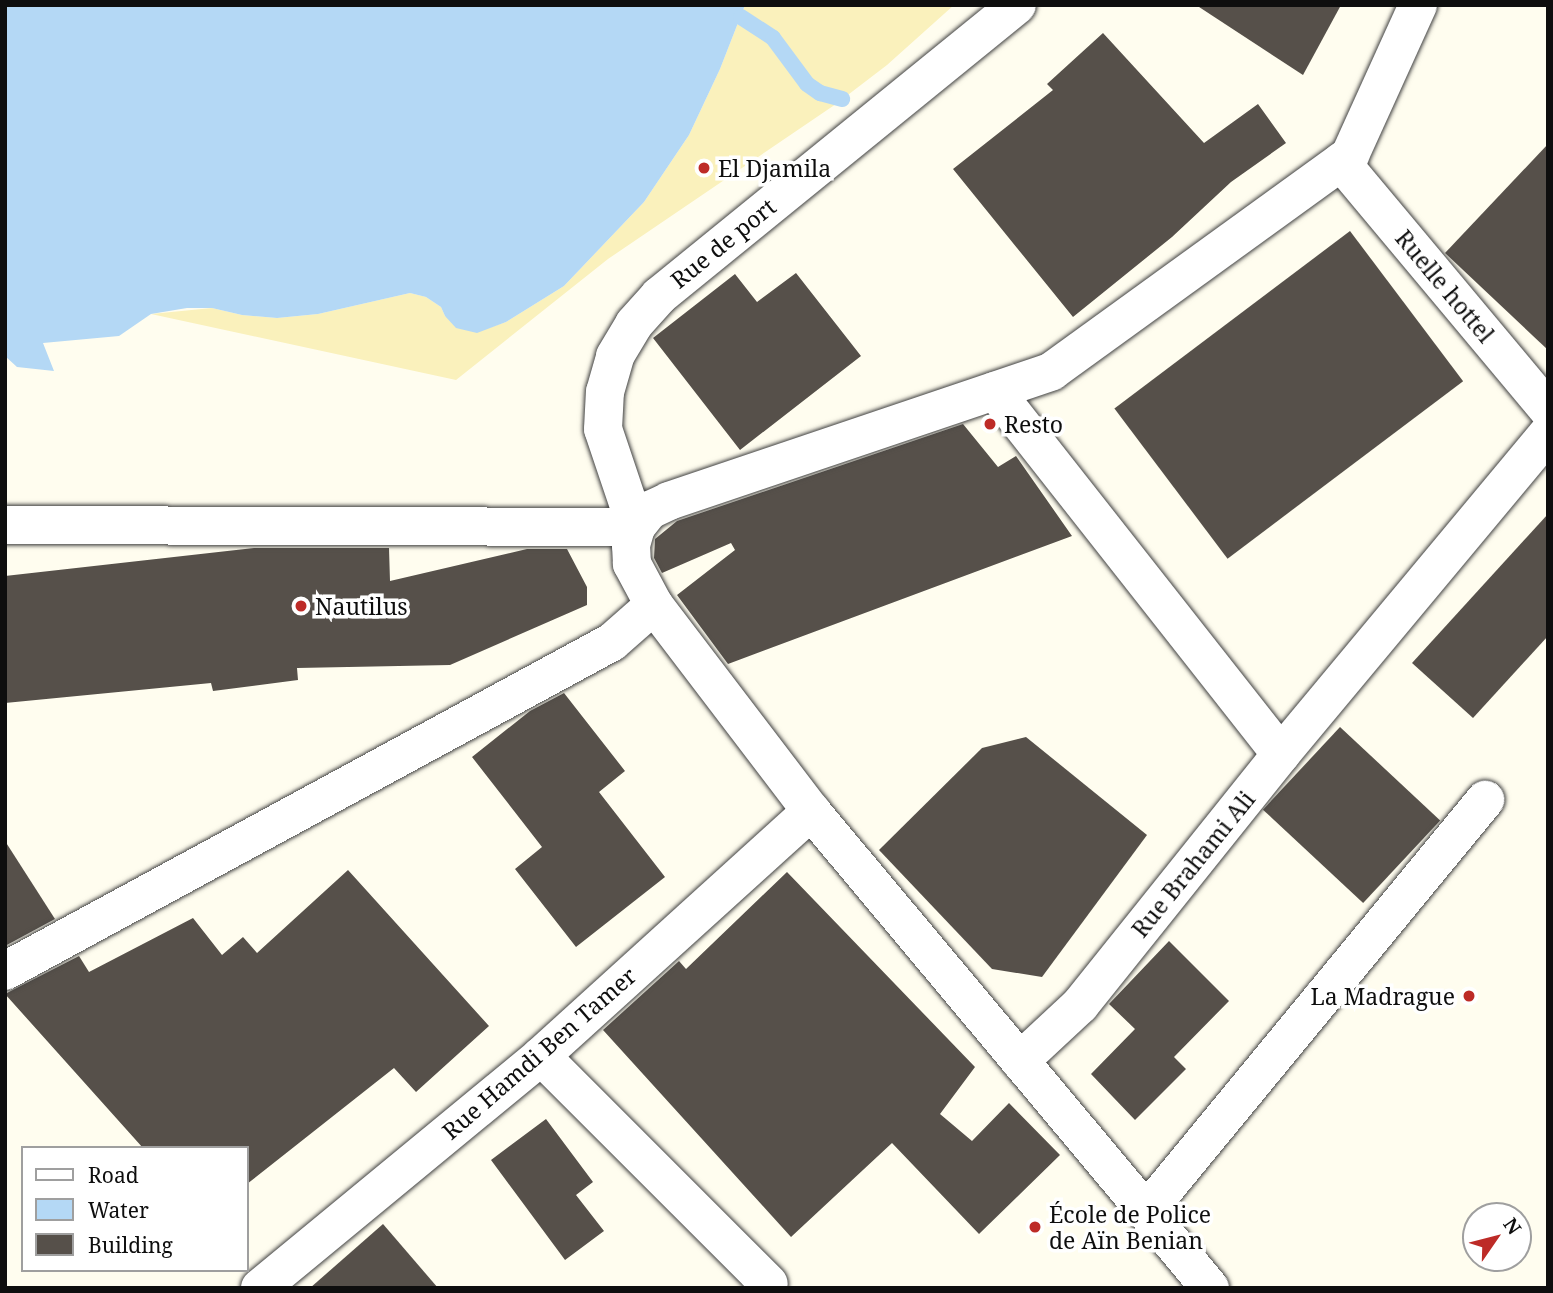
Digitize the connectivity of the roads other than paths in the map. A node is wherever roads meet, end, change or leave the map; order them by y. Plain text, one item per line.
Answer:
1 (1017, 5) edge
2 (1418, 5) edge
3 (1341, 162) junction
4 (995, 391) junction
5 (1548, 410) edge
6 (1548, 433) edge
7 (5, 525) edge
8 (636, 527) junction
9 (653, 606) junction
10 (1281, 754) junction
11 (1485, 800) dead end
12 (811, 811) junction
13 (5, 971) edge
14 (541, 1056) junction
15 (1020, 1060) junction
16 (1146, 1212) junction
17 (769, 1284) dead end
18 (260, 1288) edge
19 (1210, 1288) edge

1 - 8 street, Rue de port
2 - 3 street
3 - 4 street
3 - 5 street, Ruelle hottel
4 - 8 street
4 - 10 street
6 - 10 street, Rue Brahami Ali
7 - 8 street
8 - 9 street
9 - 12 street
9 - 13 street
10 - 15 street, Rue Brahami Ali
11 - 16 street
12 - 14 street, Rue Hamdi Ben Tamer
12 - 15 street
14 - 17 street
14 - 18 street, Rue Hamdi Ben Tamer
15 - 16 street
16 - 19 street

